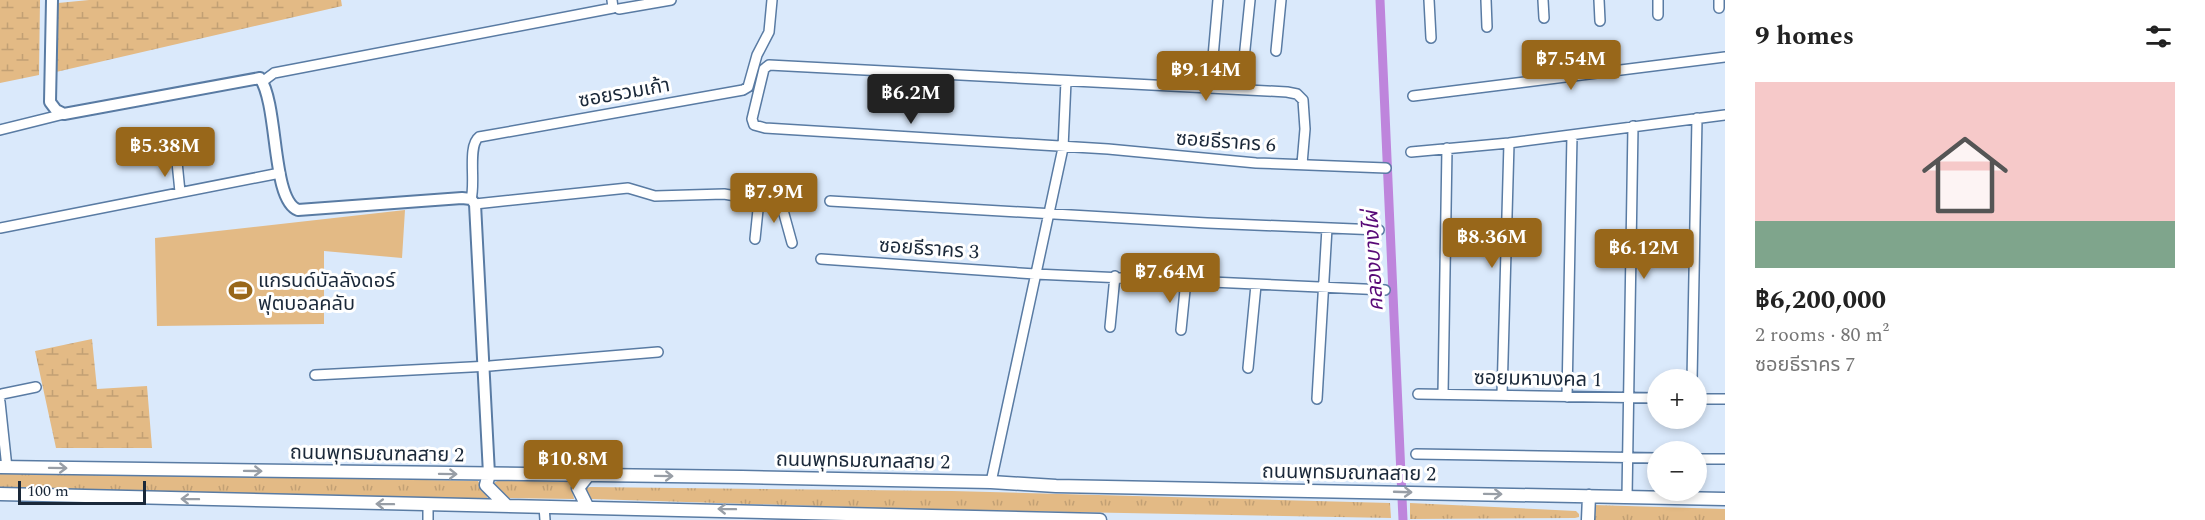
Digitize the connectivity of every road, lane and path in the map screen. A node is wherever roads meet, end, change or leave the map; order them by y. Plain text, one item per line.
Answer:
1 (52, 0) edge
2 (612, 0) edge
3 (671, 0) edge
4 (772, 0) edge
5 (1218, 0) edge
6 (1250, 0) edge
7 (1281, 0) edge
8 (1429, 0) edge
9 (1486, 0) edge
10 (1543, 0) edge
11 (1599, 0) edge
12 (1658, 0) edge
13 (619, 9) dead end
14 (1658, 15) dead end
15 (1544, 18) dead end
16 (1600, 21) dead end
17 (1487, 27) dead end
18 (1431, 38) dead end
19 (1276, 51) dead end
20 (1213, 57) dead end
21 (1725, 57) edge
22 (1244, 58) dead end
23 (1066, 81) junction
24 (262, 82) junction
25 (1413, 96) dead end
26 (64, 114) junction
27 (1725, 115) edge
28 (1697, 118) junction
29 (1633, 126) junction
30 (0, 130) edge
31 (1572, 135) junction
32 (1509, 143) junction
33 (1063, 148) junction
34 (1447, 148) junction
35 (1411, 152) dead end
36 (177, 162) dead end
37 (1302, 164) junction
38 (1386, 168) dead end
39 (280, 173) junction
40 (180, 192) junction
41 (759, 200) junction
42 (830, 201) dead end
43 (473, 202) junction
44 (1048, 214) junction
45 (0, 228) edge
46 (1327, 228) junction
47 (1379, 230) dead end
48 (755, 239) dead end
49 (792, 243) dead end
50 (822, 258) dead end
51 (1035, 274) junction
52 (1115, 276) junction
53 (1186, 280) junction
54 (1256, 285) junction
55 (1323, 286) junction
56 (1385, 290) dead end
57 (1110, 327) dead end
58 (1181, 330) dead end
59 (658, 352) dead end
60 (485, 366) junction
61 (1248, 368) dead end
62 (1692, 369) edge
63 (315, 375) dead end
64 (36, 387) dead end
65 (1418, 394) dead end
66 (1443, 394) junction
67 (1502, 395) junction
68 (1567, 396) junction
69 (1630, 398) junction
70 (1647, 398) edge
71 (1317, 399) dead end
72 (1707, 399) edge
73 (1725, 399) edge
74 (0, 400) edge
75 (1416, 454) dead end
76 (1629, 458) junction
77 (1647, 458) edge
78 (1707, 459) edge
79 (1725, 459) edge
80 (3, 467) edge
81 (489, 474) junction
82 (588, 474) junction
83 (991, 482) junction
84 (0, 494) edge
85 (1589, 496) junction
86 (1627, 497) junction
87 (1725, 499) edge
88 (428, 505) junction
89 (507, 506) junction
90 (544, 506) junction
91 (587, 506) junction
92 (428, 520) edge
93 (545, 520) edge
94 (1100, 520) edge
95 (1588, 520) edge

1 - 26 street
2 - 24 street
3 - 13 street
4 - 43 street, ซอยรวมเก้า
5 - 20 street
6 - 22 street
7 - 19 street
8 - 18 street
9 - 17 street
10 - 15 street
11 - 16 street
12 - 14 street
21 - 25 street
23 - 33 street
23 - 33 street, ซอยธีราคร 6
23 - 37 street
24 - 26 street
24 - 39 street
26 - 30 street
27 - 28 street
28 - 29 street
28 - 62 street
29 - 31 street
29 - 69 street
31 - 32 street
31 - 68 street
32 - 34 street
32 - 67 street
33 - 37 street, ซอยธีราคร 6
33 - 44 street
34 - 35 street
34 - 66 street
36 - 40 street
37 - 38 street, ซอยธีราคร 6
39 - 40 street
39 - 43 street
40 - 45 street
41 - 43 street
41 - 48 street
41 - 49 street
42 - 44 street
43 - 60 street
44 - 46 street
44 - 51 street
46 - 47 street
46 - 55 street
50 - 51 street, ซอยธีราคร 3
51 - 52 street, ซอยธีราคร 3
51 - 83 street
52 - 53 street, ซอยธีราคร 3
52 - 57 street
53 - 54 street, ซอยธีราคร 3
53 - 58 street
54 - 55 street, ซอยธีราคร 3
54 - 61 street
55 - 56 street, ซอยธีราคร 3
55 - 71 street
59 - 60 street
60 - 63 street
60 - 81 street
64 - 74 street
65 - 66 street, ซอยมหามงคล 1
66 - 67 street, ซอยมหามงคล 1
67 - 68 street, ซอยมหามงคล 1
68 - 69 street, ซอยมหามงคล 1
69 - 70 street, ซอยมหามงคล 1
69 - 76 street
72 - 73 street
74 - 80 street
75 - 76 street
76 - 77 street
76 - 86 street
78 - 79 street
80 -> 81 main road, ถนนพุทธมณฑลสาย 2
81 - 82 main road, ถนนพุทธมณฑลสาย 2
81 - 89 main road
82 -> 83 main road, ถนนพุทธมณฑลสาย 2
82 - 91 main road
83 -> 85 main road, ถนนพุทธมณฑลสาย 2
88 -> 84 main road
85 - 86 main road, ถนนพุทธมณฑลสาย 2
85 - 95 main road
86 - 87 main road, ถนนพุทธมณฑลสาย 2
88 - 89 main road
88 - 92 street
89 - 90 main road
90 - 91 main road
90 - 93 street
94 -> 91 main road

